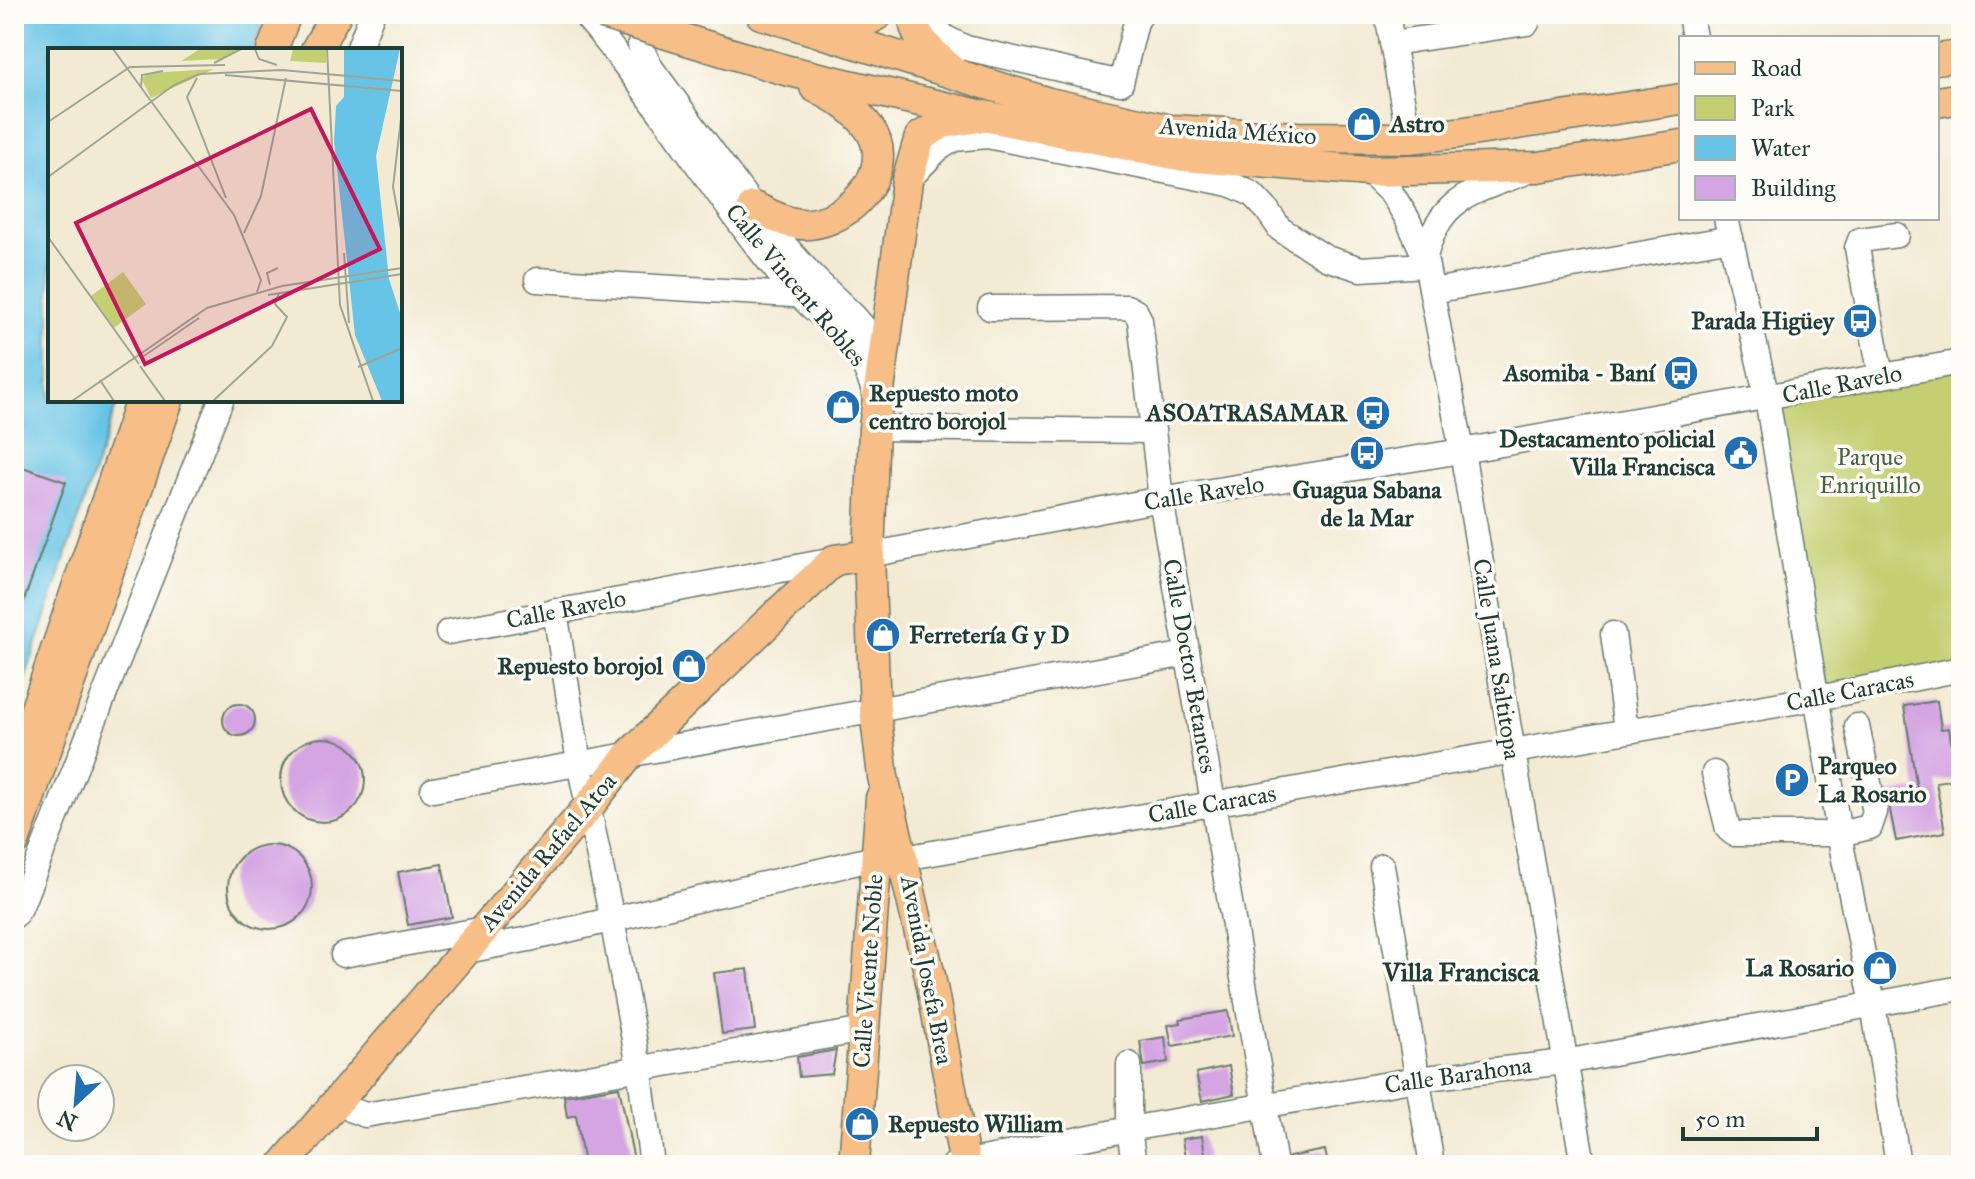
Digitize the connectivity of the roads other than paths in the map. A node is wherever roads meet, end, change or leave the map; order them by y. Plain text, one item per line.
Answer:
1 (286, 14) edge
2 (336, 14) edge
3 (372, 14) edge
4 (584, 14) edge
5 (603, 14) edge
6 (645, 14) edge
7 (761, 14) edge
8 (878, 14) edge
9 (914, 14) edge
10 (925, 14) edge
11 (1141, 14) edge
12 (1387, 14) edge
13 (1690, 14) edge
14 (1527, 23) dead end
15 (824, 34) junction
16 (1694, 36) edge
17 (1392, 43) junction
18 (273, 48) edge
19 (317, 48) edge
20 (359, 48) edge
21 (1961, 56) edge
22 (1939, 59) edge
23 (785, 70) junction
24 (958, 76) junction
25 (1961, 98) edge
26 (1679, 99) edge
27 (1939, 102) edge
28 (984, 116) junction
29 (1409, 138) junction
30 (1679, 145) edge
31 (1538, 167) junction
32 (1368, 171) junction
33 (907, 181) junction
34 (753, 207) junction
35 (1728, 228) edge
36 (1897, 235) dead end
37 (1426, 261) junction
38 (537, 280) dead end
39 (1432, 291) junction
40 (832, 295) junction
41 (800, 297) junction
42 (990, 308) dead end
43 (882, 356) junction
44 (1961, 362) edge
45 (1881, 376) junction
46 (1767, 398) junction
47 (140, 402) edge
48 (167, 402) edge
49 (220, 402) edge
50 (875, 414) junction
51 (1153, 431) junction
52 (1462, 451) junction
53 (1161, 499) junction
54 (869, 555) junction
55 (834, 560) junction
56 (555, 611) junction
57 (448, 632) dead end
58 (1613, 634) dead end
59 (1187, 654) junction
60 (1961, 669) edge
61 (1817, 697) junction
62 (875, 710) junction
63 (1857, 726) dead end
64 (1626, 730) junction
65 (1512, 750) junction
66 (629, 755) junction
67 (579, 763) junction
68 (14, 773) edge
69 (1714, 773) dead end
70 (883, 777) joint
71 (433, 790) dead end
72 (1213, 804) junction
73 (589, 806) junction
74 (1839, 834) junction
75 (14, 842) edge
76 (890, 858) junction
77 (1382, 866) dead end
78 (14, 916) edge
79 (612, 919) junction
80 (475, 940) junction
81 (343, 955) dead end
82 (1961, 988) edge
83 (1873, 1004) junction
84 (865, 1030) junction
85 (1565, 1062) junction
86 (1129, 1064) dead end
87 (639, 1067) junction
88 (1417, 1079) junction
89 (339, 1099) junction
90 (1265, 1106) junction
91 (1129, 1129) junction
92 (961, 1164) edge
93 (283, 1165) edge
94 (652, 1165) edge
95 (854, 1165) edge
96 (1134, 1165) edge
97 (1275, 1165) edge
98 (1432, 1165) edge
99 (1583, 1165) edge
100 (1898, 1165) edge

1 - 18 main road
2 - 19 main road
3 - 20 street
4 - 41 street, Calle Vincent Robles
5 - 23 main road, Avenida México, bridge
6 - 34 street
7 - 15 main road, Avenida México
8 - 15 main road
9 - 24 main road
10 - 11 street
12 - 17 street
13 - 16 street
14 - 17 street
15 - 24 main road, Avenida México
17 - 29 street
21 - 22 main road
23 - 28 main road, Avenida México
23 - 34 main road
24 - 29 main road, Avenida México
25 - 27 main road
26 - 29 main road, Avenida México
28 - 32 main road, Avenida México
28 - 33 main road, Avenida México
30 - 31 main road, Avenida México
31 - 32 main road, Avenida México
31 - 37 street
32 - 37 street, Calle Juana Saltitopa
33 - 37 street
33 - 43 main road, Avenida México
34 - 40 street
35 - 39 street
35 - 46 street
36 - 45 street
37 - 39 street, Calle Juana Saltitopa
38 - 41 street
39 - 52 street, Calle Juana Saltitopa
40 - 41 street
40 - 43 street
41 - 50 street, Calle Vincent Robles
42 - 51 street, Calle Doctor Betances
43 - 50 main road, Avenida México
44 - 45 street, Calle Ravelo
45 - 46 street, Calle Ravelo
46 - 52 street, Calle Ravelo
46 - 61 street
47 - 68 main road
48 - 75 main road
49 - 78 street
50 - 51 street
50 - 54 main road, Calle Vincent Robles
51 - 53 street, Calle Doctor Betances
52 - 53 street, Calle Ravelo
52 - 65 street, Calle Juana Saltitopa
53 - 54 street, Calle Ravelo
53 - 59 street, Calle Doctor Betances
54 - 55 main road, Calle Ravelo
54 - 62 main road, Calle Vincent Robles
55 - 56 street, Calle Ravelo
55 - 66 main road, Avenida Rafael Atoa
56 - 57 street, Calle Ravelo
56 - 67 street
58 - 64 street
59 - 62 street
59 - 72 street, Calle Doctor Betances
60 - 61 street, Calle Caracas
61 - 64 street, Calle Caracas
61 - 74 street
62 - 66 street
62 - 70 main road, Calle Vincent Robles
63 - 74 street
64 - 65 street, Calle Caracas
65 - 72 street, Calle Caracas
65 - 85 street, Calle Juana Saltitopa
66 - 67 street
66 - 73 main road, Avenida Rafael Atoa
67 - 71 street
67 - 73 street
69 - 74 street
70 - 76 main road, Avenida Josefa Brea
72 - 76 street, Calle Caracas
72 - 90 street, Calle Doctor Betances
73 - 79 street
73 - 80 main road, Avenida Rafael Atoa
74 - 83 street
76 - 79 street, Calle Caracas
76 - 84 main road, Calle Vicente Noble
76 - 92 main road, Avenida Josefa Brea
77 - 88 street
79 - 80 street, Calle Caracas
79 - 87 street
80 - 81 street, Calle Caracas
80 - 89 main road, Avenida Rafael Atoa
82 - 83 street, Calle Barahona
83 - 85 street, Calle Barahona
83 - 100 street
84 - 87 street
84 - 95 main road, Calle Vicente Noble
85 - 88 street, Calle Barahona
85 - 99 street, Calle Juana Saltitopa
86 - 91 street
87 - 89 street
87 - 94 street
88 - 90 street, Calle Barahona
88 - 98 street
89 - 93 main road, Avenida Rafael Atoa
90 - 91 street, Calle Barahona
90 - 97 street, Calle Doctor Betances
91 - 92 street, Calle Barahona
91 - 96 street

